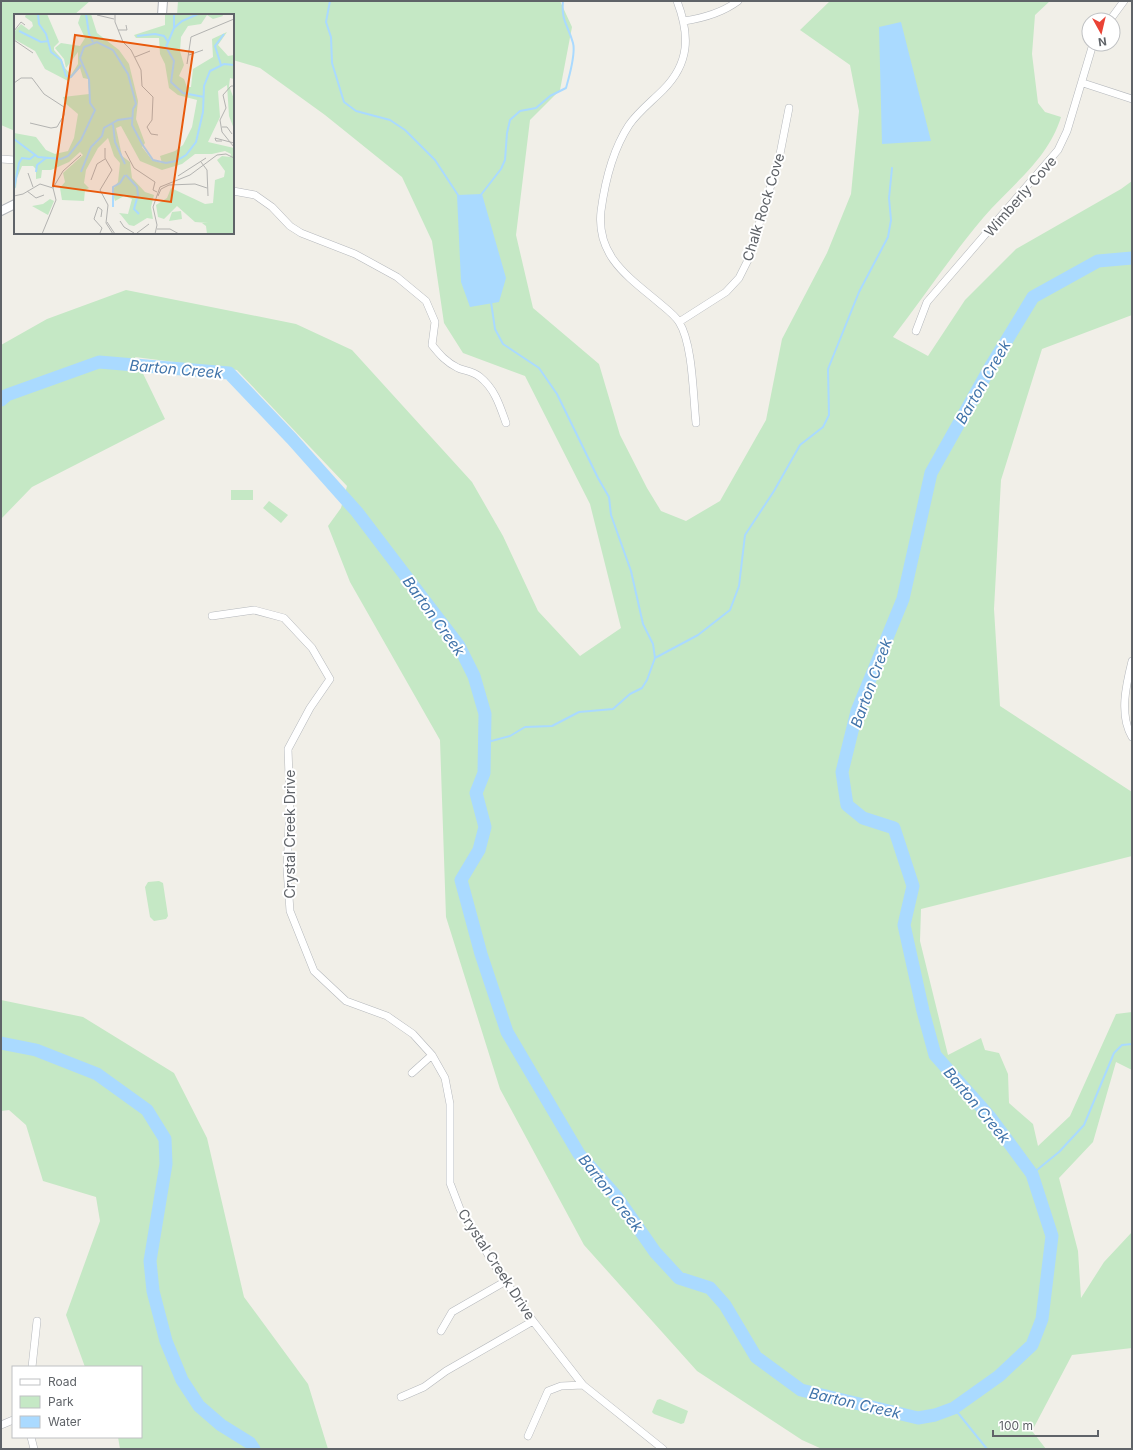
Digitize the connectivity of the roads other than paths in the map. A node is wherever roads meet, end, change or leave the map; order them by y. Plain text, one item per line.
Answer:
1 (163, 1) edge
2 (677, 1) edge
3 (738, 1) edge
4 (1124, 1) edge
5 (1116, 12) edge
6 (162, 14) edge
7 (684, 21) junction
8 (1091, 52) edge
9 (1083, 83) junction
10 (1132, 99) edge
11 (789, 108) dead end
12 (1, 159) edge
13 (14, 160) edge
14 (234, 191) edge
15 (14, 204) edge
16 (1, 211) edge
17 (679, 322) junction
18 (916, 331) dead end
19 (506, 423) dead end
20 (696, 423) dead end
21 (212, 616) dead end
22 (1132, 661) edge
23 (1132, 737) edge
24 (432, 1055) junction
25 (412, 1073) dead end
26 (506, 1281) junction
27 (534, 1320) junction
28 (37, 1321) dead end
29 (441, 1330) dead end
30 (32, 1366) edge
31 (583, 1385) junction
32 (401, 1397) dead end
33 (12, 1420) edge
34 (1, 1425) edge
35 (528, 1436) dead end
36 (31, 1438) edge
37 (34, 1449) edge
38 (663, 1449) edge

1 - 6 street
2 - 7 street
3 - 7 street
4 - 5 street
7 - 17 street
8 - 9 street, Wimberly Cove
9 - 10 street
9 - 18 street, Wimberly Cove
11 - 17 street, Chalk Rock Cove
12 - 13 street
14 - 19 street
15 - 16 street
17 - 20 street
21 - 24 street, Crystal Creek Drive
22 - 23 street
24 - 25 street
24 - 26 street, Crystal Creek Drive
26 - 27 street, Crystal Creek Drive
26 - 29 street
27 - 31 street, Crystal Creek Drive
27 - 32 street
28 - 30 street
31 - 35 street
31 - 38 street, Crystal Creek Drive
33 - 34 street
36 - 37 street

